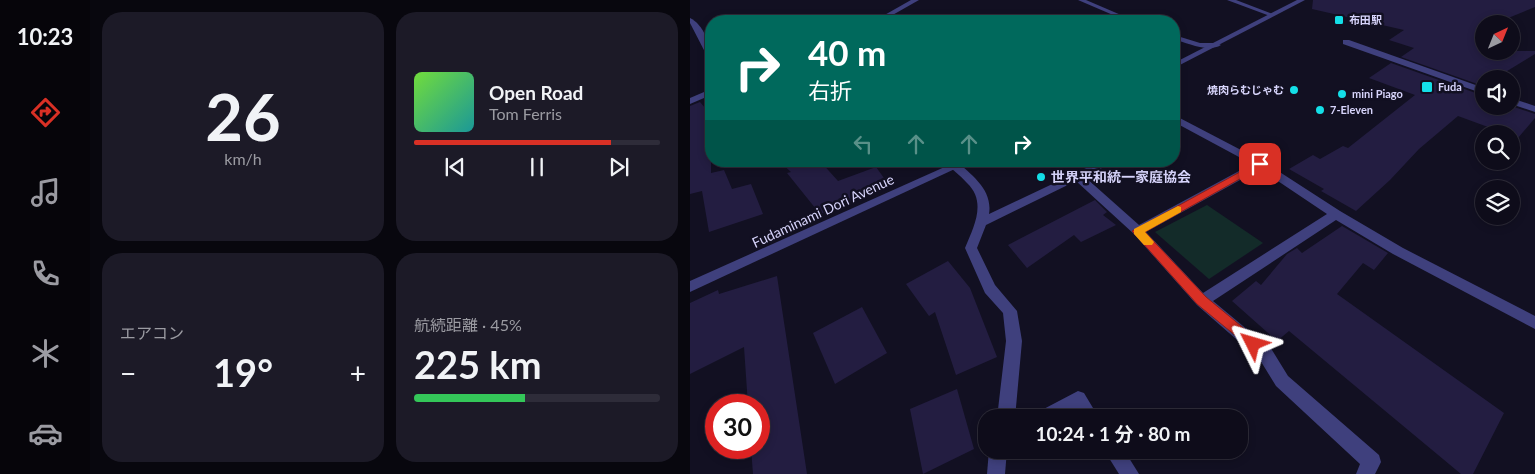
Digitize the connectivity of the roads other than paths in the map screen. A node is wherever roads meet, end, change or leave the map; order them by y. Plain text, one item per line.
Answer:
1 (916, 0) edge
2 (1081, 0) edge
3 (1230, 0) edge
4 (1302, 0) edge
5 (888, 15) edge
6 (1117, 15) edge
7 (1272, 15) junction
8 (690, 20) edge
9 (1180, 39) edge
10 (1346, 42) dead end
11 (705, 44) edge
12 (1217, 45) junction
13 (1180, 63) edge
14 (1475, 88) edge
15 (705, 95) edge
16 (690, 101) edge
17 (1520, 104) edge
18 (1535, 109) edge
19 (1180, 125) edge
20 (1260, 164) junction
21 (948, 167) edge
22 (961, 167) edge
23 (1099, 167) edge
24 (1078, 178) junction
25 (1336, 214) junction
26 (982, 222) junction
27 (1138, 231) junction
28 (690, 287) edge
29 (1202, 301) junction
30 (1535, 323) edge
31 (1007, 409) edge
32 (1061, 409) edge
33 (1084, 409) edge
34 (997, 459) edge
35 (1119, 459) edge
36 (996, 474) edge
37 (1130, 474) edge
38 (1365, 474) edge

1 - 5 street
2 - 6 street
3 - 7 street
4 - 7 street
7 - 12 street
8 - 11 street
9 - 12 street
10 - 14 street
12 - 13 street
15 - 16 street
17 - 18 street
19 - 20 street
20 - 25 street
20 - 27 street
21 - 28 street, Fudaminami Dori Avenue
22 - 26 street
23 - 24 street
24 - 26 street
24 - 27 street
25 - 29 street
25 - 30 street
26 - 31 street
27 - 29 street
29 - 38 street
32 - 33 street
34 - 36 street
35 - 37 street

